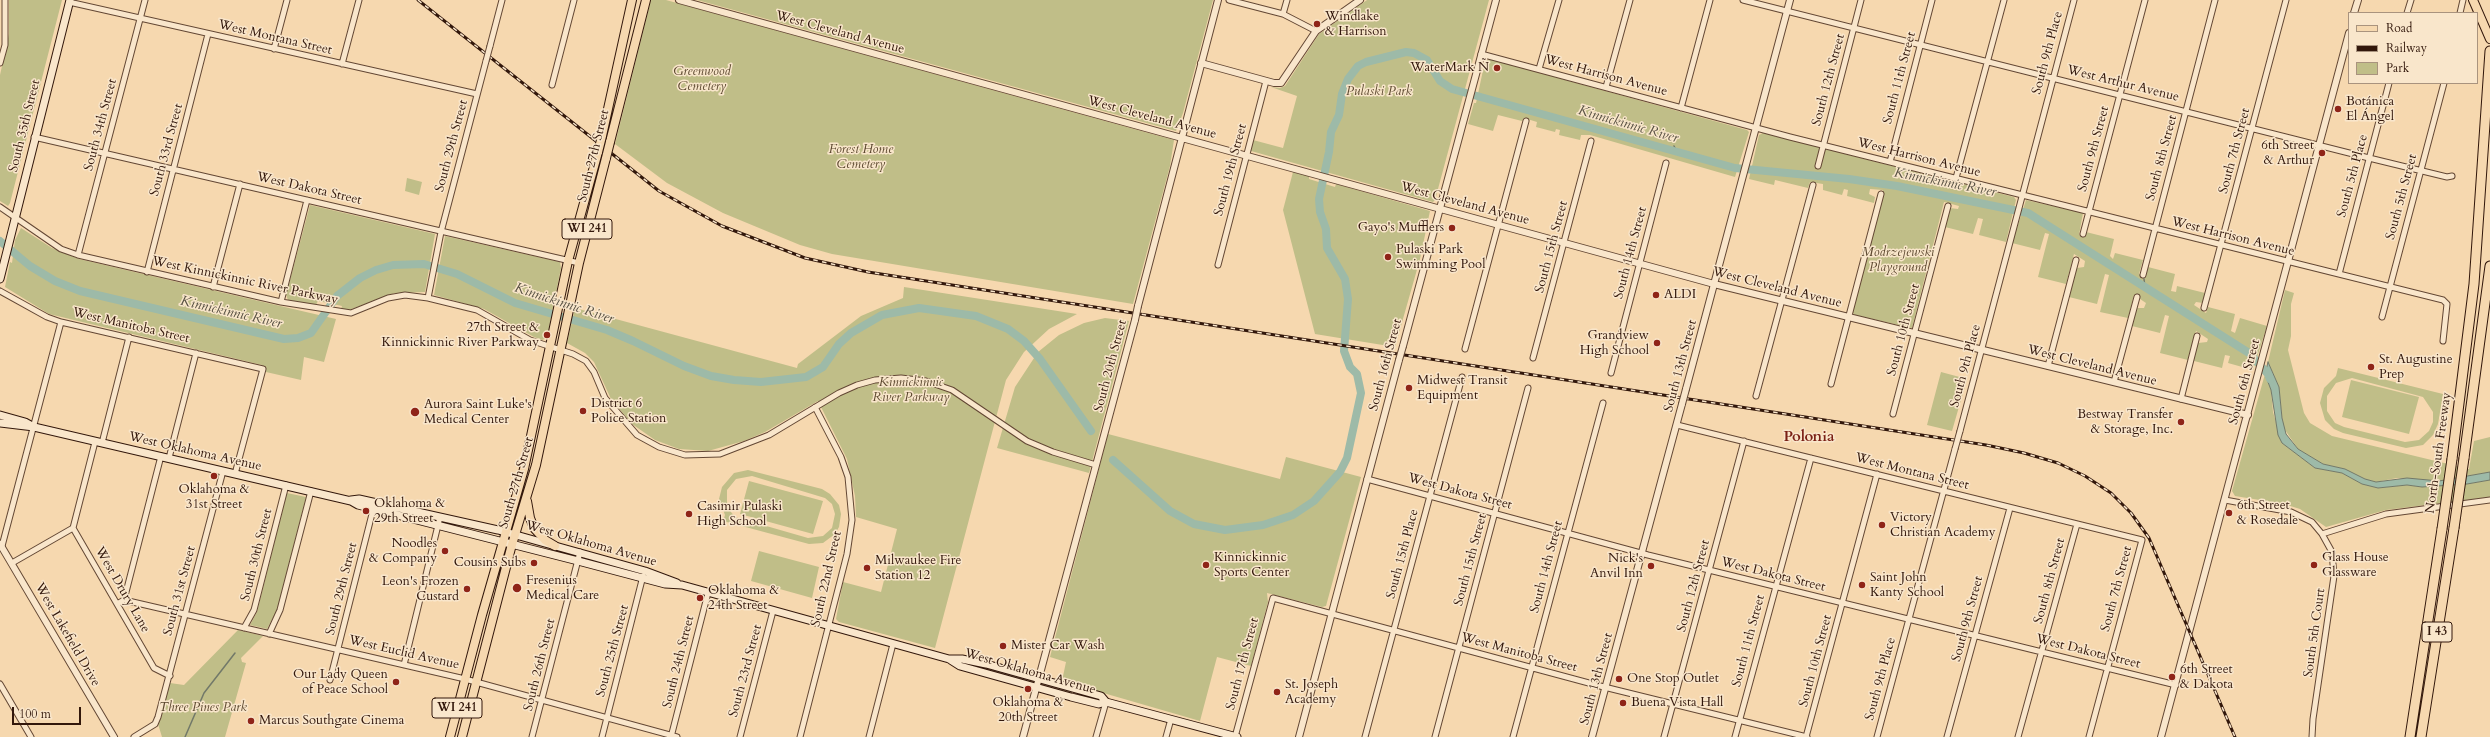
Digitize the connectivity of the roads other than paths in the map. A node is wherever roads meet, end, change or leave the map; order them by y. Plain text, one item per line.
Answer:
1 (5, 0) edge
2 (145, 0) edge
3 (287, 0) edge
4 (359, 0) edge
5 (502, 0) edge
6 (574, 0) edge
7 (632, 0) edge
8 (646, 0) edge
9 (679, 0) edge
10 (1218, 0) edge
11 (1229, 0) edge
12 (1287, 0) edge
13 (1360, 0) edge
14 (1496, 0) edge
15 (1559, 0) edge
16 (1630, 0) edge
17 (1710, 0) edge
18 (1743, 0) edge
19 (1790, 0) edge
20 (1861, 0) edge
21 (1932, 0) edge
22 (2004, 0) edge
23 (2074, 0) edge
24 (2145, 0) edge
25 (2215, 0) edge
26 (2286, 0) edge
27 (2358, 0) edge
28 (2411, 0) edge
29 (2463, 0) edge
30 (2473, 0) edge
31 (69, 1) edge
32 (1787, 12) junction
33 (2354, 12) edge
34 (2407, 12) edge
35 (2460, 12) edge
36 (2477, 12) edge
37 (1283, 14) junction
38 (2478, 14) edge
39 (140, 18) junction
40 (1854, 29) junction
41 (1316, 31) junction
42 (208, 34) junction
43 (2348, 37) edge
44 (2490, 39) edge
45 (1920, 45) junction
46 (274, 49) junction
47 (2490, 51) edge
48 (1481, 54) junction
49 (1987, 62) junction
50 (0, 63) edge
51 (1201, 63) junction
52 (342, 64) junction
53 (1539, 69) junction
54 (2053, 78) junction
55 (1266, 81) junction
56 (2389, 84) edge
57 (2444, 84) edge
58 (552, 85) dead end
59 (1606, 87) junction
60 (477, 94) junction
61 (2119, 95) junction
62 (1681, 108) junction
63 (2186, 111) junction
64 (1526, 121) dead end
65 (1756, 128) junction
66 (2252, 128) junction
67 (34, 137) junction
68 (1181, 138) junction
69 (1591, 141) dead end
70 (1823, 145) junction
71 (2319, 145) junction
72 (105, 153) junction
73 (1246, 156) junction
74 (2369, 158) junction
75 (1890, 162) junction
76 (1666, 163) dead end
77 (1818, 166) dead end
78 (173, 169) junction
79 (2420, 170) junction
80 (2452, 176) dead end
81 (1956, 178) junction
82 (240, 184) junction
83 (1813, 185) dead end
84 (1881, 194) dead end
85 (2022, 194) junction
86 (307, 200) junction
87 (1948, 206) dead end
88 (0, 207) edge
89 (1440, 208) junction
90 (2089, 211) junction
91 (14, 218) junction
92 (1498, 224) junction
93 (2154, 228) junction
94 (441, 232) junction
95 (2083, 234) dead end
96 (1564, 243) junction
97 (2221, 245) junction
98 (78, 255) junction
99 (2076, 260) dead end
100 (568, 261) junction
101 (2288, 261) junction
102 (579, 263) junction
103 (1218, 264) dead end
104 (1640, 264) junction
105 (2490, 266) edge
106 (147, 272) junction
107 (2338, 274) junction
108 (2143, 275) dead end
109 (0, 279) edge
110 (1714, 284) junction
111 (213, 287) junction
112 (2390, 287) junction
113 (0, 291) edge
114 (2137, 297) dead end
115 (428, 298) junction
116 (1782, 301) junction
117 (281, 302) junction
118 (2204, 308) dead end
119 (1848, 317) junction
120 (2382, 317) dead end
121 (61, 322) junction
122 (559, 333) junction
123 (1914, 333) junction
124 (2197, 336) dead end
125 (129, 337) junction
126 (2444, 341) dead end
127 (550, 348) junction
128 (1464, 349) dead end
129 (1981, 350) junction
130 (561, 351) junction
131 (196, 353) junction
132 (1533, 358) dead end
133 (2048, 366) junction
134 (1611, 372) dead end
135 (1462, 377) dead end
136 (2114, 382) junction
137 (1831, 384) dead end
138 (1528, 388) dead end
139 (552, 391) junction
140 (1756, 396) dead end
141 (2181, 399) junction
142 (1603, 403) dead end
143 (816, 407) junction
144 (537, 408) junction
145 (1893, 414) dead end
146 (0, 415) edge
147 (2248, 415) junction
148 (546, 422) junction
149 (0, 423) edge
150 (1676, 425) junction
151 (34, 427) junction
152 (1744, 441) junction
153 (99, 442) junction
154 (161, 456) junction
155 (169, 458) junction
156 (1811, 458) junction
157 (1096, 465) junction
158 (223, 471) junction
159 (236, 474) junction
160 (1878, 474) junction
161 (1367, 479) junction
162 (286, 486) junction
163 (311, 491) junction
164 (1944, 491) junction
165 (1430, 496) junction
166 (527, 498) junction
167 (2225, 500) junction
168 (2490, 500) edge
169 (374, 506) junction
170 (2010, 508) junction
171 (1494, 513) junction
172 (440, 517) junction
173 (465, 523) junction
174 (2077, 524) junction
175 (438, 525) junction
176 (73, 528) junction
177 (463, 531) junction
178 (505, 532) junction
179 (1567, 533) junction
180 (2322, 534) junction
181 (515, 535) junction
182 (2142, 540) joint
183 (503, 541) junction
184 (512, 543) junction
185 (1, 545) edge
186 (555, 546) junction
187 (580, 552) junction
188 (1642, 554) junction
189 (578, 562) junction
190 (12, 563) junction
191 (1710, 571) junction
192 (644, 574) junction
193 (1775, 587) junction
194 (708, 593) junction
195 (1273, 598) joint
196 (124, 600) junction
197 (1843, 603) junction
198 (117, 604) junction
199 (773, 611) junction
200 (1331, 614) junction
201 (186, 615) junction
202 (482, 615) junction
203 (494, 619) junction
204 (1909, 619) junction
205 (828, 626) junction
206 (244, 628) junction
207 (1394, 630) junction
208 (269, 634) junction
209 (1975, 635) junction
210 (893, 644) junction
211 (1458, 648) junction
212 (338, 650) junction
213 (2042, 652) junction
214 (949, 659) junction
215 (404, 665) junction
216 (996, 667) junction
217 (1531, 668) junction
218 (2108, 668) junction
219 (994, 675) junction
220 (170, 676) junction
221 (465, 679) junction
222 (1039, 679) junction
223 (330, 680) dead end
224 (477, 682) junction
225 (0, 684) edge
226 (2176, 685) junction
227 (1037, 687) junction
228 (1606, 687) junction
229 (542, 700) junction
230 (1106, 702) junction
231 (1673, 704) junction
232 (607, 718) junction
233 (1171, 719) junction
234 (1740, 720) junction
235 (31, 737) edge
236 (114, 737) edge
237 (134, 737) edge
238 (450, 737) edge
239 (462, 737) edge
240 (532, 737) edge
241 (602, 737) edge
242 (673, 737) edge
243 (740, 737) edge
244 (800, 737) edge
245 (869, 737) edge
246 (1023, 737) edge
247 (1096, 737) edge
248 (1166, 737) edge
249 (1236, 737) edge
250 (1299, 737) edge
251 (1365, 737) edge
252 (1435, 737) edge
253 (1513, 737) edge
254 (1592, 737) edge
255 (1664, 737) edge
256 (1735, 737) edge
257 (1807, 737) edge
258 (1877, 737) edge
259 (1947, 737) edge
260 (2018, 737) edge
261 (2089, 737) edge
262 (2161, 737) edge
263 (2312, 737) edge
264 (2410, 737) edge
265 (2421, 737) edge

1 - 50 street
2 - 39 street, South 34th Street
3 - 46 street
4 - 52 street
5 - 60 street, South 29th Street, bridge
6 - 58 street
7 - 100 main road, South 27th Street / WI 241, bridge
8 - 102 main road, South 27th Street / WI 241, bridge
9 - 68 street, West Cleveland Avenue
10 - 51 street, South 20th Street
11 - 37 street
12 - 37 street
13 - 41 street
14 - 48 street, South 16th Street
15 - 53 street
16 - 59 street
17 - 62 street
18 - 32 street, West Arthur Avenue
19 - 32 street, South 13th Street
20 - 40 street, South 12th Street
21 - 45 street, South 11th Street
22 - 49 street
23 - 54 street, South 9th Place
24 - 61 street, South 9th Street
25 - 63 street, South 8th Street
26 - 66 street, South 7th Street
27 - 33 street
28 - 34 street
29 - 35 street
30 - 36 main road
31 - 39 street, West Montana Street
31 - 67 main road, South 35th Street
32 - 40 street, West Arthur Avenue
32 - 65 street, South 13th Street
37 - 41 street
38 - 44 main road
39 - 42 street, West Montana Street
39 - 72 street, South 34th Street
40 - 45 street, West Arthur Avenue
40 - 70 street, South 12th Street
41 - 55 street
42 - 46 street, West Montana Street
42 - 78 street, South 33rd Street
43 - 71 street, South 6th Street
45 - 49 street, West Arthur Avenue
45 - 75 street, South 11th Street
46 - 52 street, West Montana Street
47 - 264 highway, North-South Freeway / I 43, bridge
48 - 53 street, West Harrison Avenue
48 - 89 street, South 16th Street
49 - 54 street, West Arthur Avenue
49 - 81 street
51 - 55 street
51 - 68 street, South 20th Street
52 - 60 street, West Montana Street
53 - 59 street, West Harrison Avenue
54 - 61 street, West Arthur Avenue
54 - 85 street, South 9th Place
55 - 73 street, South 19th Street
56 - 74 street, South 5th Place
57 - 79 street, South 5th Street
59 - 62 street, West Harrison Avenue
60 - 94 street, South 29th Street
61 - 63 street, West Arthur Avenue
61 - 90 street, South 9th Street
62 - 65 street, West Harrison Avenue
63 - 66 street, West Arthur Avenue
63 - 93 street, South 8th Street
64 - 92 street
65 - 70 street, West Harrison Avenue
65 - 110 street, South 13th Street
66 - 71 street, West Arthur Avenue
66 - 97 street, South 7th Street
67 - 72 street, West Dakota Street
67 - 91 main road, South 35th Street
68 - 73 street, West Cleveland Avenue
68 - 157 street, South 20th Street, bridge
69 - 96 street, South 15th Street
70 - 75 street, West Harrison Avenue
70 - 77 street, South 12th Street
71 - 74 street, West Arthur Avenue
71 - 101 street, South 6th Street
72 - 78 street, West Dakota Street
72 - 98 street, South 34th Street
73 - 89 street, West Cleveland Avenue
73 - 103 street, South 19th Street
74 - 79 street, West Arthur Avenue
74 - 107 street, South 5th Place
75 - 81 street, West Harrison Avenue
76 - 104 street, South 14th Street
78 - 82 street, West Dakota Street
78 - 106 street, South 33rd Street
79 - 80 street, West Arthur Avenue
79 - 112 street, South 5th Street
81 - 85 street, West Harrison Avenue
82 - 86 street, West Dakota Street
82 - 111 street
83 - 116 street
84 - 119 street
85 - 90 street, West Harrison Avenue
85 - 129 street, South 9th Place
86 - 94 street, West Dakota Street
86 - 117 street
87 - 123 street, South 10th Street
88 - 91 street, West Kinnickinnic River Parkway
89 - 92 street, West Cleveland Avenue
89 - 161 street, South 16th Street, bridge
90 - 93 street, West Harrison Avenue
90 - 95 street, South 9th Street
91 - 98 street, West Kinnickinnic River Parkway
91 - 109 main road, South 35th Street
92 - 96 street, West Cleveland Avenue
92 - 128 street
93 - 97 street, West Harrison Avenue
93 - 108 street, South 8th Street
94 - 100 street, West Dakota Street
94 - 115 street, South 29th Street
96 - 104 street, West Cleveland Avenue
96 - 132 street, South 15th Street
97 - 101 street, West Harrison Avenue
97 - 118 street, South 7th Street
98 - 106 street, West Kinnickinnic River Parkway
99 - 133 street
100 - 102 street, West Dakota Street
100 - 122 main road, South 27th Street / WI 241
101 - 107 street, West Harrison Avenue
101 - 147 street, South 6th Street
102 - 122 main road, South 27th Street / WI 241
104 - 110 street, West Cleveland Avenue
104 - 134 street, South 14th Street
105 - 265 highway, North-South Freeway / I 43, bridge
106 - 111 street, West Kinnickinnic River Parkway
107 - 112 street, West Harrison Avenue
110 - 116 street, West Cleveland Avenue
110 - 150 street, South 13th Street, bridge
111 - 117 street, West Kinnickinnic River Parkway
112 - 120 street, South 5th Street
112 - 126 street, West Harrison Avenue
113 - 121 street, West Manitoba Street
114 - 136 street
115 - 117 street, West Kinnickinnic River Parkway
115 - 127 street, West Kinnickinnic River Parkway
116 - 119 street, West Cleveland Avenue
116 - 140 street
119 - 123 street, West Cleveland Avenue
119 - 137 street
121 - 125 street, West Manitoba Street
121 - 151 street
122 - 127 main road, South 27th Street / WI 241
122 - 130 main road, South 27th Street / WI 241
123 - 129 street, West Cleveland Avenue
123 - 145 street, South 10th Street
124 - 141 street
125 - 131 street, West Manitoba Street
125 - 153 street
127 - 130 street, West Kinnickinnic River Parkway
127 - 139 main road
127 - 144 main road, South 27th Street / WI 241
129 - 133 street, West Cleveland Avenue
129 - 164 street, South 9th Place, bridge
130 - 139 main road, South 27th Street / WI 241
130 - 143 street, West Kinnickinnic River Parkway
131 - 155 street
131 - 159 street, West Manitoba Street
133 - 136 street, West Cleveland Avenue
135 - 165 street, South 15th Place
136 - 141 street, West Cleveland Avenue
138 - 171 street, South 15th Street
139 - 148 main road, South 27th Street / WI 241
141 - 147 street, West Cleveland Avenue
142 - 179 street, South 14th Street
143 - 157 street, West Kinnickinnic River Parkway
143 - 205 street, South 22nd Street
144 - 148 main road
144 - 178 main road, South 27th Street / WI 241
146 - 151 main road, West Oklahoma Avenue
147 - 167 street, South 6th Street
148 - 166 main road, South 27th Street / WI 241
149 - 151 main road, West Oklahoma Avenue
150 - 152 street, West Montana Street
150 - 188 street, South 13th Street
151 - 153 main road, West Oklahoma Avenue
151 - 185 street
152 - 156 street, West Montana Street
152 - 191 street, South 12th Street
153 - 154 main road, West Oklahoma Avenue
153 - 176 street
154 - 155 main road, West Oklahoma Avenue
154 - 196 street
155 - 158 main road, West Oklahoma Avenue
156 - 160 street, West Montana Street
156 - 193 street, South 11th Street
157 - 222 street, South 20th Street
158 - 159 main road, West Oklahoma Avenue
158 - 201 street, South 31st Street
159 - 162 main road, West Oklahoma Avenue
160 - 164 street, West Montana Street
160 - 197 street, South 10th Street
161 - 165 street, West Dakota Street
161 - 200 street, South 16th Street
162 - 163 main road, West Oklahoma Avenue
162 - 206 street, South 30th Street
163 - 169 main road, West Oklahoma Avenue
163 - 208 street
164 - 170 street, West Montana Street
164 - 204 street, South 9th Place
165 - 171 street, West Dakota Street
165 - 207 street, South 15th Place
166 - 181 main road, South 27th Street / WI 241
166 - 186 main road
167 - 180 street, South 5th Court
167 - 226 street, South 6th Street
168 - 180 street
169 - 172 main road, West Oklahoma Avenue
169 - 175 main road, West Oklahoma Avenue
169 - 212 street, South 29th Street
170 - 174 street, West Montana Street
170 - 209 street, South 9th Street
171 - 179 street, West Dakota Street
171 - 211 street, South 15th Street
172 - 173 main road, West Oklahoma Avenue
172 - 175 street
173 - 177 main road
173 - 178 main road, West Oklahoma Avenue
174 - 182 street, West Montana Street
174 - 213 street, South 8th Street
175 - 177 main road, West Oklahoma Avenue
175 - 215 street
176 - 190 street
176 - 198 street, West Drury Lane
177 - 183 main road, West Oklahoma Avenue
178 - 181 main road, West Oklahoma Avenue
178 - 183 main road, South 27th Street / WI 241
179 - 188 street, West Dakota Street
179 - 217 street, South 14th Street
180 - 263 street, South 5th Court
181 - 184 main road, South 27th Street / WI 241
181 - 186 main road, West Oklahoma Avenue
182 - 218 street, South 7th Street
183 - 184 main road, West Oklahoma Avenue
183 - 202 main road, South 27th Street / WI 241
184 - 189 main road, West Oklahoma Avenue
184 - 203 main road, South 27th Street / WI 241
185 - 190 street, West Lakefield Drive
186 - 187 main road, West Oklahoma Avenue
187 - 189 street, South 26th Street
187 - 192 main road, West Oklahoma Avenue
188 - 191 street, West Dakota Street
188 - 228 street, South 13th Street
189 - 192 main road, West Oklahoma Avenue
189 - 229 street, South 26th Street
190 - 236 street, West Lakefield Drive
191 - 193 street, West Dakota Street
191 - 231 street, South 12th Street
192 - 194 main road, West Oklahoma Avenue
192 - 232 street, South 25th Street
193 - 197 street, West Dakota Street
193 - 234 street, South 11th Street
194 - 199 main road, West Oklahoma Avenue
194 - 242 street, South 24th Street
195 - 200 street, West Manitoba Street
195 - 249 street, South 17th Street
196 - 198 street
196 - 201 street, West Euclid Avenue
197 - 204 street, West Dakota Street
197 - 257 street, South 10th Street
198 - 220 street, West Drury Lane
199 - 205 main road, West Oklahoma Avenue
199 - 243 street, South 23rd Street
200 - 207 street, West Manitoba Street
200 - 250 street, South 16th Street
201 - 206 street, West Euclid Avenue
201 - 220 street, South 31st Street
202 - 203 main road
202 - 221 main road, South 27th Street / WI 241
203 - 224 main road, South 27th Street / WI 241
204 - 209 street, West Dakota Street
204 - 258 street, South 9th Place
205 - 210 main road, West Oklahoma Avenue
205 - 244 street, South 22nd Street
206 - 208 street, West Euclid Avenue
207 - 211 street, West Manitoba Street
207 - 251 street, South 15th Place
208 - 212 street, West Euclid Avenue
209 - 213 street, West Dakota Street
209 - 259 street, South 9th Street
210 - 214 main road, West Oklahoma Avenue
210 - 245 street
211 - 217 street, West Manitoba Street
211 - 252 street, South 15th Street
212 - 215 street, West Euclid Avenue
212 - 223 street, South 29th Street
213 - 218 street, West Dakota Street
213 - 260 street, South 8th Street
214 - 216 main road, West Oklahoma Avenue
214 - 219 main road, West Oklahoma Avenue
215 - 221 street, West Euclid Avenue
216 - 219 main road
216 - 222 main road, West Oklahoma Avenue
217 - 228 street, West Manitoba Street
217 - 253 street, South 14th Street
218 - 226 street, West Dakota Street
218 - 261 street, South 7th Street
219 - 227 main road, West Oklahoma Avenue
220 - 237 street, South 31st Street
221 - 224 street, West Euclid Avenue
221 - 238 main road, South 27th Street / WI 241
222 - 227 street, South 20th Street
222 - 230 main road, West Oklahoma Avenue
224 - 229 street, West Euclid Avenue
224 - 239 main road, South 27th Street / WI 241
225 - 235 street
226 - 262 street, South 6th Street
227 - 230 main road, West Oklahoma Avenue
227 - 246 street, South 20th Street
228 - 231 street, West Manitoba Street
228 - 254 street, South 13th Street
229 - 232 street, West Euclid Avenue
229 - 240 street, South 26th Street
230 - 233 main road, West Oklahoma Avenue
230 - 247 street
231 - 234 street, West Manitoba Street
231 - 255 street, South 12th Street
232 - 241 street, South 25th Street
232 - 242 street, West Euclid Avenue
233 - 248 street
233 - 249 main road, West Oklahoma Avenue
234 - 256 street, South 11th Street
234 - 257 street, West Manitoba Street

